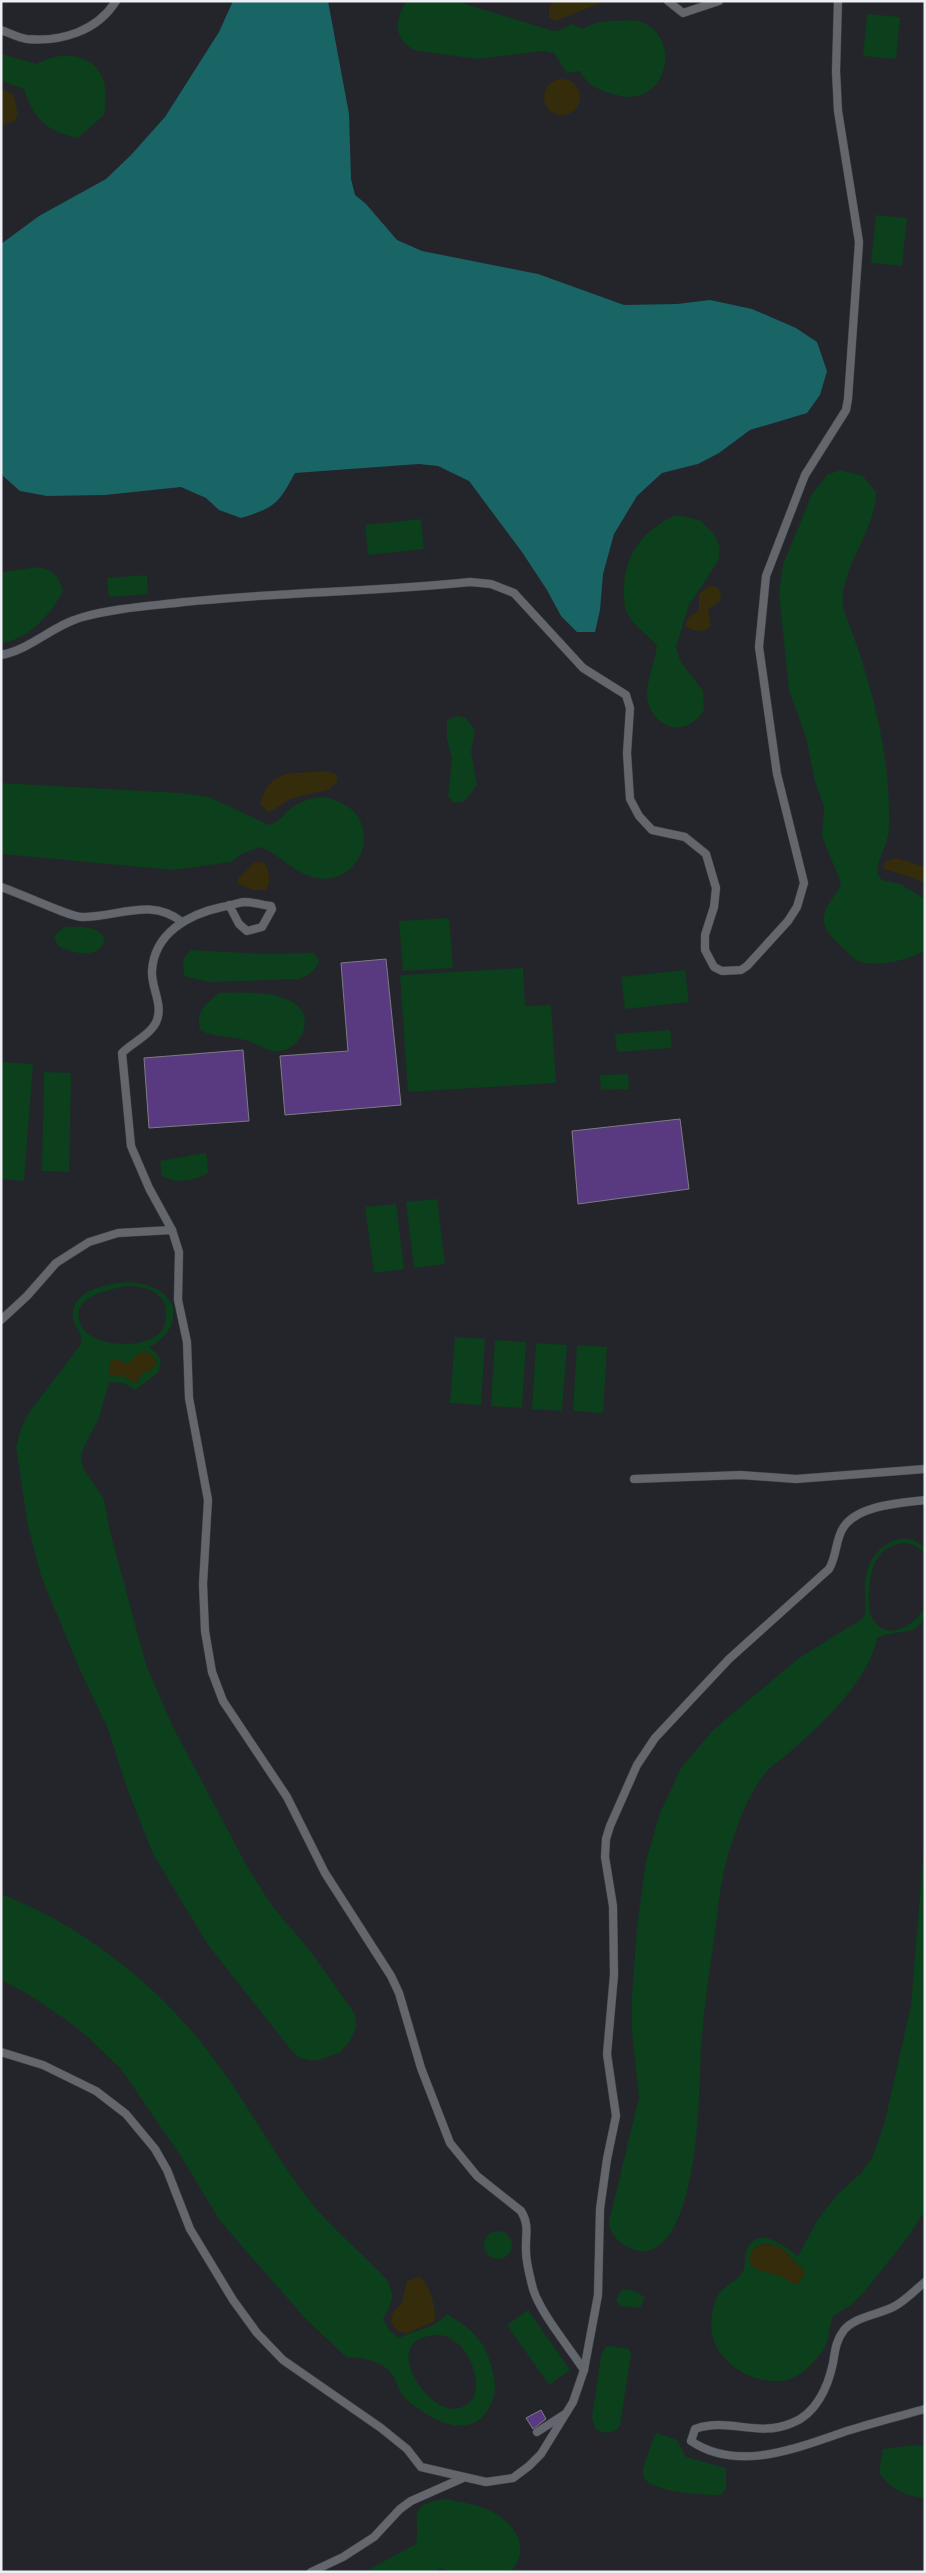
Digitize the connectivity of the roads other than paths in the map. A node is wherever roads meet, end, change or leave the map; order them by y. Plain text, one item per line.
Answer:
1 (116, 1) edge
2 (668, 1) edge
3 (719, 1) edge
4 (837, 2) edge
5 (1, 30) edge
6 (1, 656) edge
7 (1, 886) edge
8 (229, 905) junction
9 (182, 922) junction
10 (172, 1230) junction
11 (1, 1320) edge
12 (925, 1469) edge
13 (634, 1479) dead end
14 (925, 1500) edge
15 (1, 2052) edge
16 (925, 2282) edge
17 (584, 2370) junction
18 (925, 2409) edge
19 (569, 2410) junction
20 (537, 2432) dead end
21 (463, 2478) junction
22 (311, 2572) edge

1 - 5 lane
2 - 3 lane
4 - 6 lane
7 - 9 lane
8 - 8 lane
8 - 9 lane
9 - 10 lane
10 - 11 lane
10 - 17 lane
12 - 13 lane
14 - 17 lane
15 - 21 lane
16 - 18 lane
17 - 19 lane
19 - 20 lane
19 - 21 lane
21 - 22 lane

